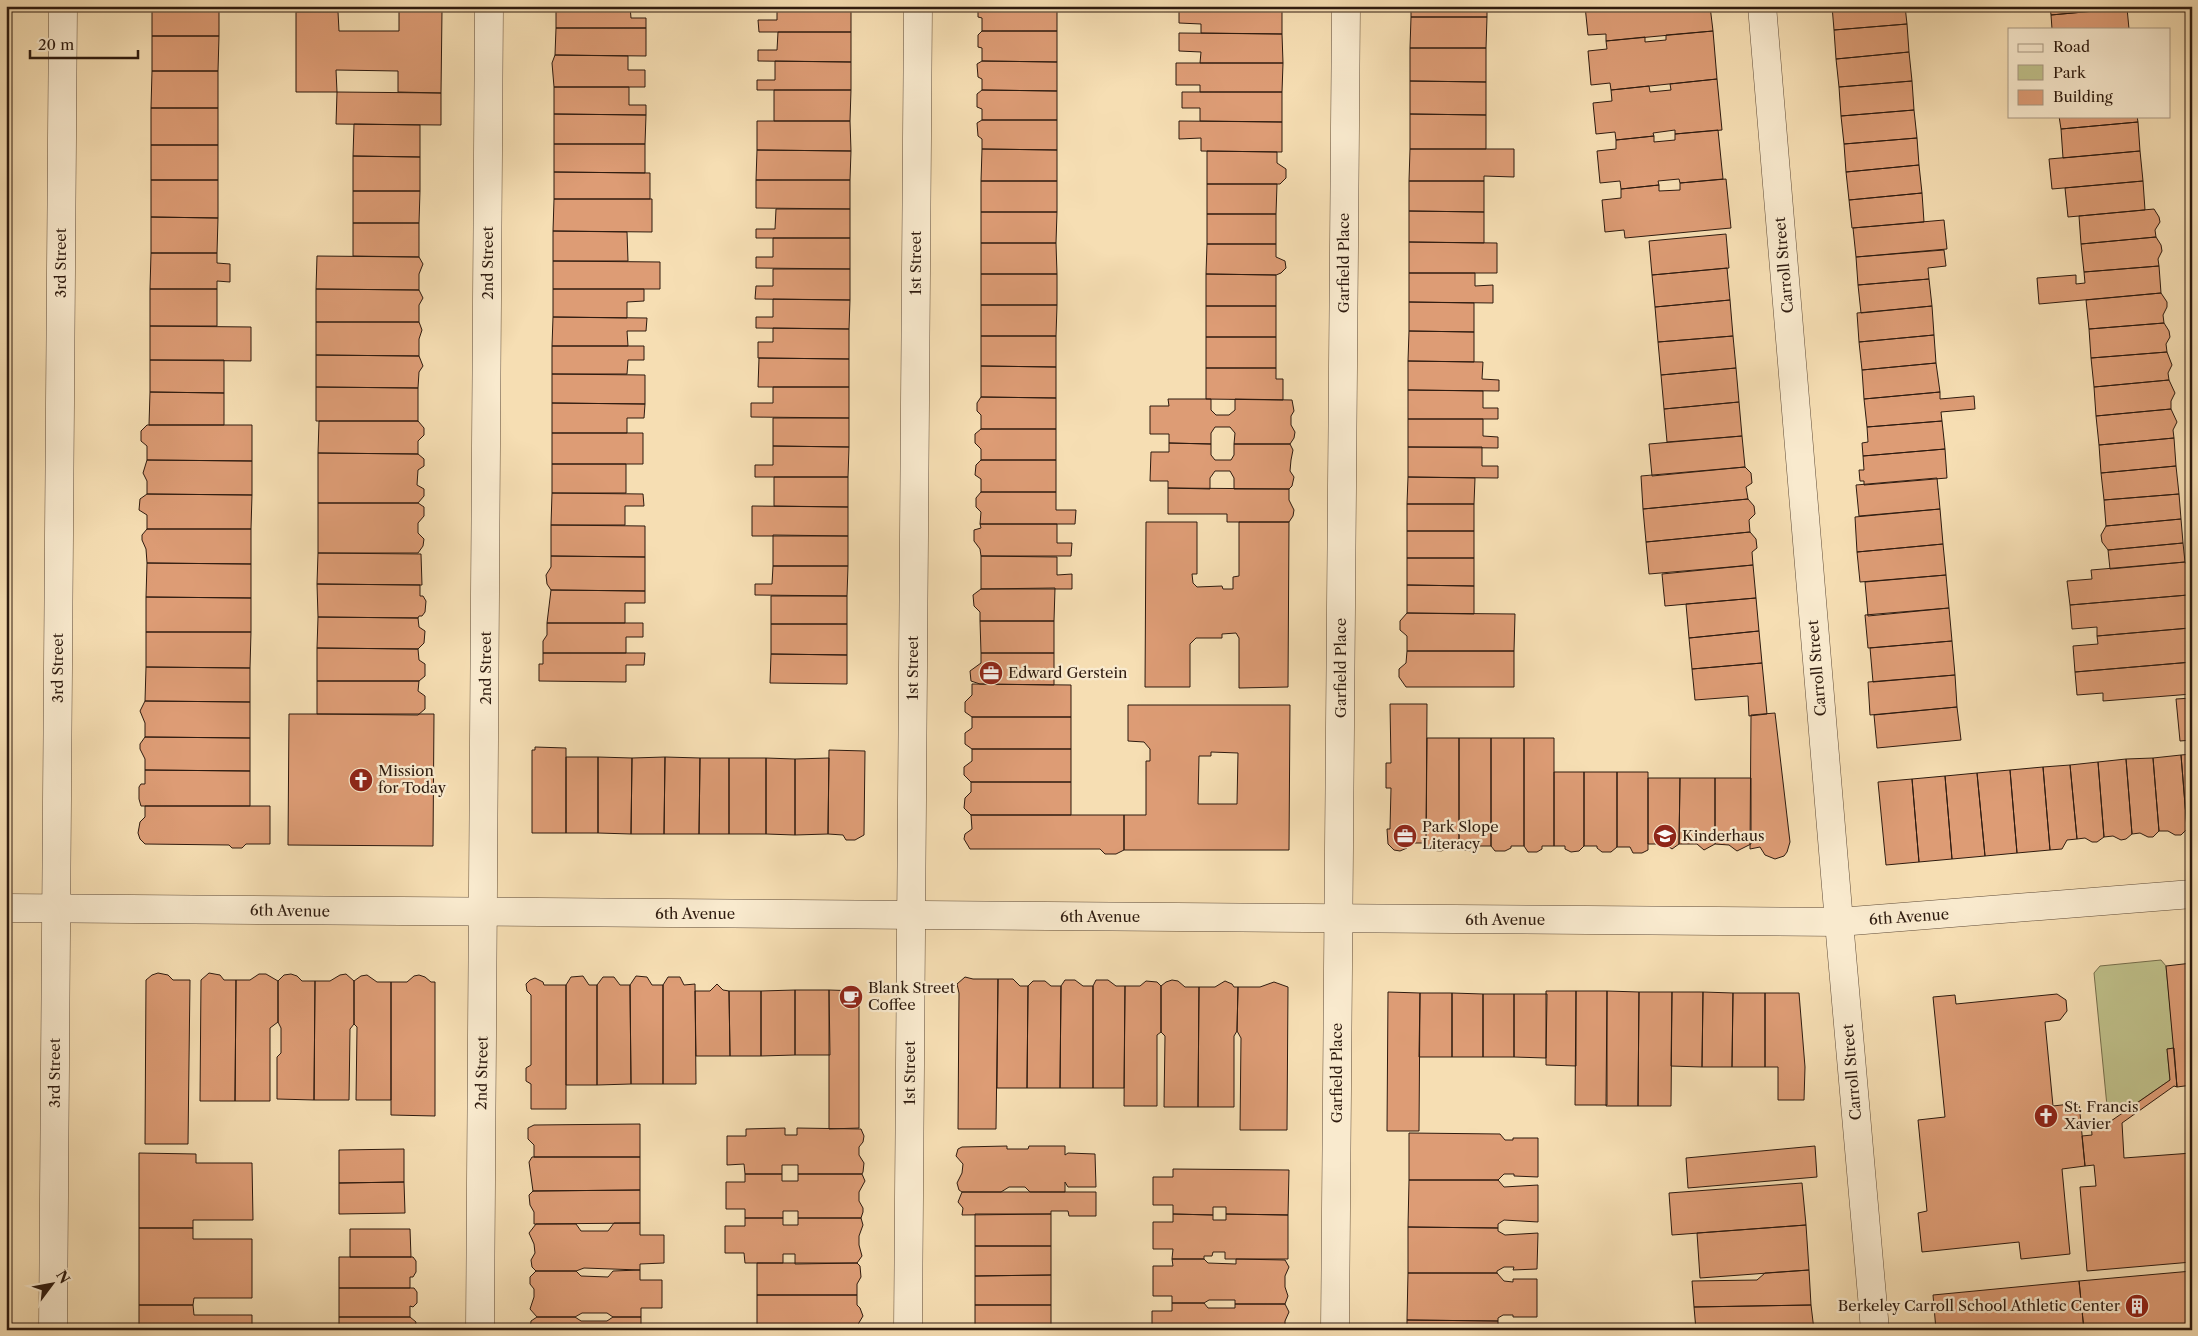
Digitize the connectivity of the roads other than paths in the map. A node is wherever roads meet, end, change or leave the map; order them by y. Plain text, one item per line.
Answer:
1 (63, 6) edge
2 (489, 6) edge
3 (918, 6) edge
4 (1346, 6) edge
5 (1762, 6) edge
6 (2192, 894) edge
7 (6, 908) edge
8 (56, 908) junction
9 (484, 913) junction
10 (911, 916) junction
11 (1339, 918) junction
12 (1839, 922) junction
13 (53, 1330) edge
14 (480, 1330) edge
15 (908, 1330) edge
16 (1335, 1330) edge
17 (1875, 1330) edge

1 - 8 street, 3rd Street
2 - 9 street, 2nd Street
3 - 10 street, 1st Street
4 - 11 street, Garfield Place
5 - 12 street, Carroll Street
6 - 12 street, 6th Avenue
7 - 8 street, 6th Avenue
8 - 9 street, 6th Avenue
8 - 13 street, 3rd Street
9 - 10 street, 6th Avenue
9 - 14 street, 2nd Street
10 - 11 street, 6th Avenue
10 - 15 street, 1st Street
11 - 12 street, 6th Avenue
11 - 16 street, Garfield Place
12 - 17 street, Carroll Street

